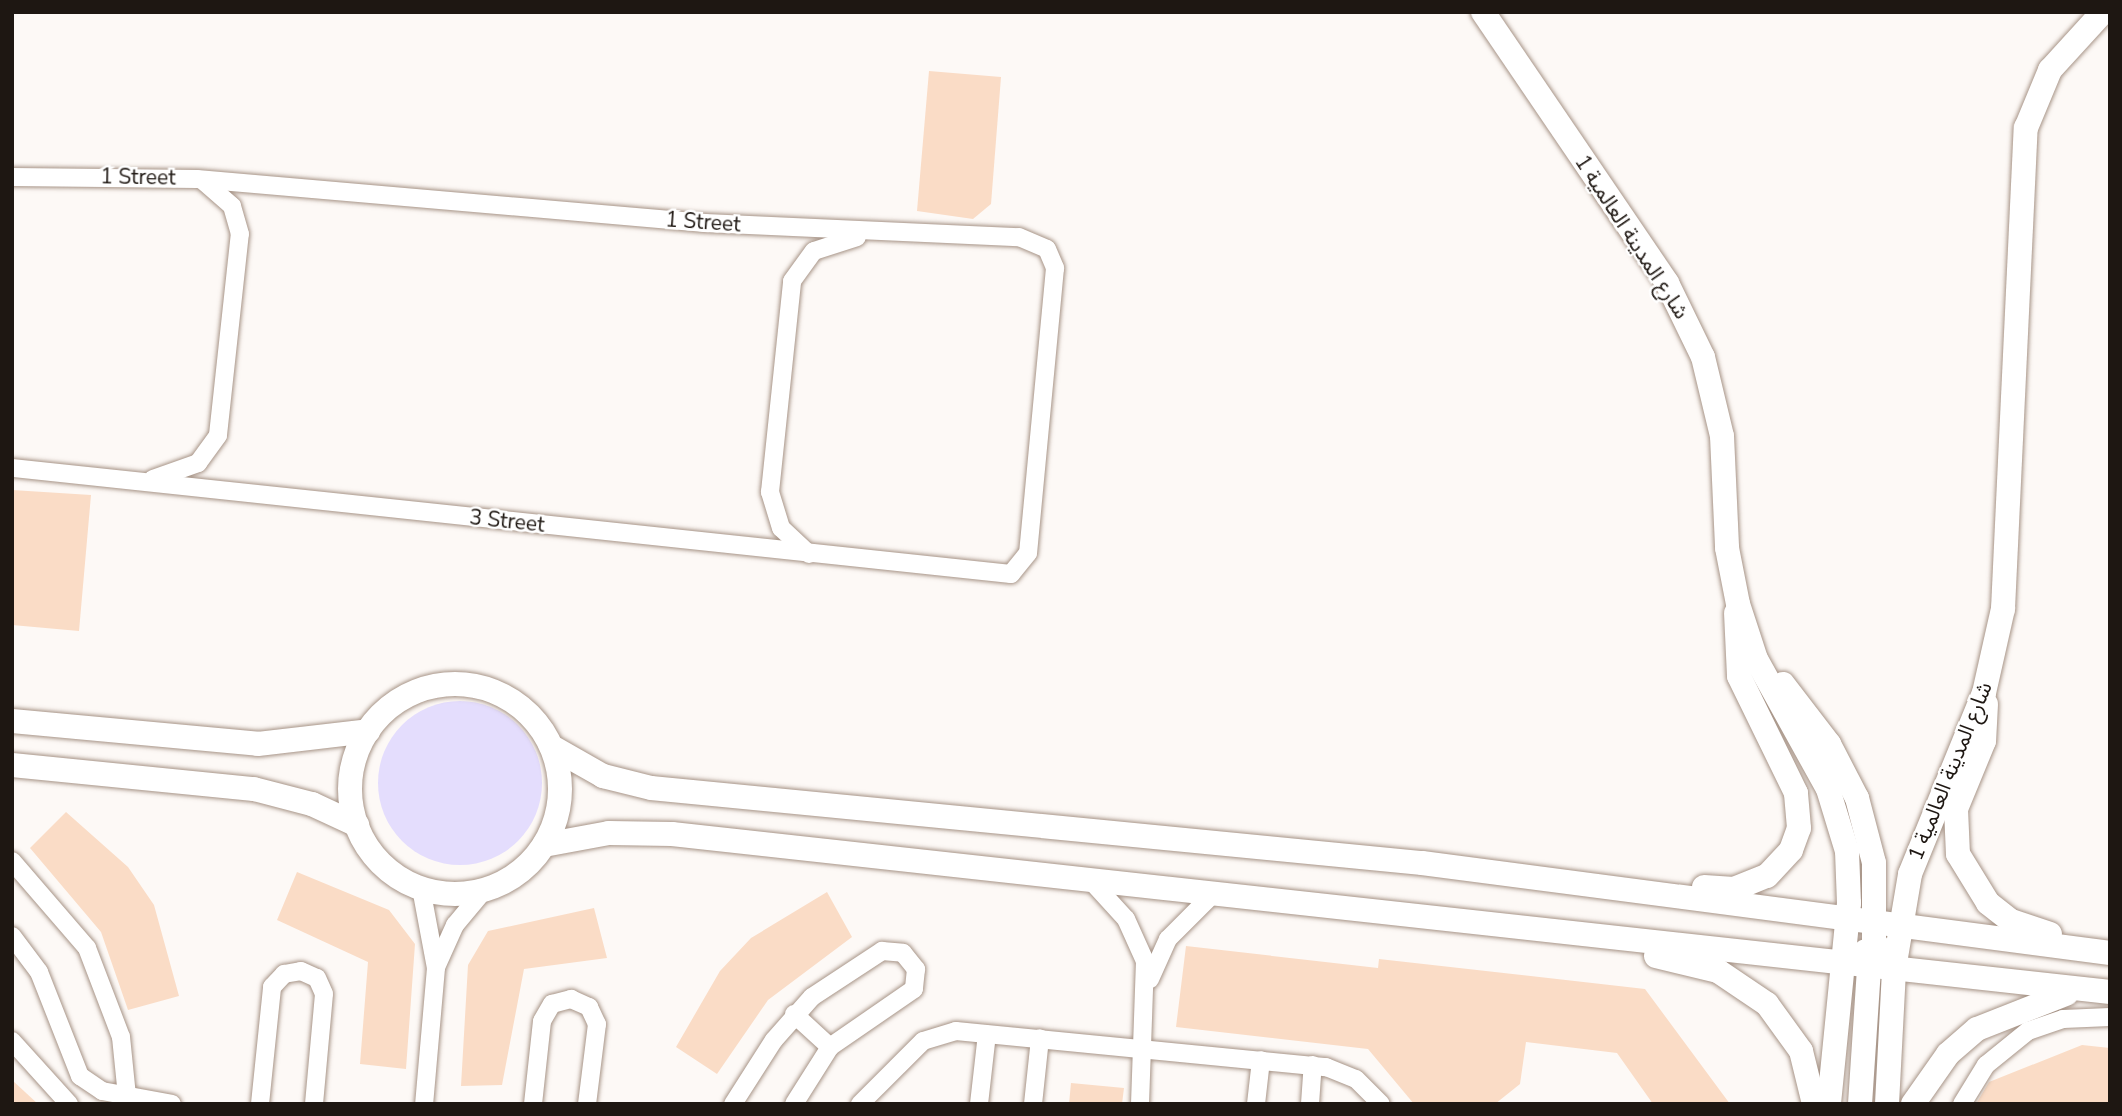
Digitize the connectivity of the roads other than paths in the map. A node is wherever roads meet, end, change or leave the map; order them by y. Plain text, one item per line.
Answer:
1 (1483, 12) edge
2 (2103, 12) edge
3 (12, 177) edge
4 (197, 179) junction
5 (874, 233) junction
6 (12, 468) edge
7 (143, 481) junction
8 (809, 554) junction
9 (1001, 574) joint
10 (1738, 604) junction
11 (1756, 659) junction
12 (1984, 693) junction
13 (12, 720) edge
14 (368, 731) junction
15 (552, 747) junction
16 (12, 765) edge
17 (356, 825) junction
18 (544, 845) junction
19 (12, 861) edge
20 (1094, 884) junction
21 (421, 888) junction
22 (1592, 888) junction
23 (485, 889) junction
24 (1213, 895) junction
25 (1847, 920) junction
26 (1873, 923) junction
27 (1899, 926) junction
28 (1560, 931) junction
29 (12, 936) edge
30 (2110, 944) edge
31 (2110, 953) edge
32 (1842, 963) junction
33 (1869, 967) junction
34 (436, 968) junction
35 (1894, 969) junction
36 (1148, 985) junction
37 (2077, 991) junction
38 (2110, 992) edge
39 (794, 1014) junction
40 (2110, 1017) edge
41 (986, 1034) junction
42 (1040, 1038) junction
43 (830, 1047) junction
44 (1144, 1048) junction
45 (14, 1049) edge
46 (1261, 1060) junction
47 (1313, 1065) junction
48 (127, 1096) junction
49 (69, 1104) edge
50 (172, 1104) edge
51 (260, 1104) edge
52 (314, 1104) edge
53 (424, 1104) edge
54 (533, 1104) edge
55 (587, 1104) edge
56 (733, 1104) edge
57 (794, 1104) edge
58 (860, 1104) edge
59 (979, 1104) edge
60 (1033, 1104) edge
61 (1140, 1104) edge
62 (1256, 1104) edge
63 (1310, 1104) edge
64 (1381, 1104) edge
65 (1814, 1104) edge
66 (1829, 1104) edge
67 (1860, 1104) edge
68 (1887, 1104) edge
69 (1913, 1104) edge
70 (1962, 1104) edge

1 - 10 street, شارع المدينة العالمية 1
2 - 12 street, شارع المدينة العالمية 1
3 - 4 street, 1 Street
4 - 5 street, 1 Street
4 - 7 street
5 - 8 street
5 - 9 street, 1 Street
6 - 7 street, 3 Street
7 - 8 street, 3 Street
8 - 9 street, 3 Street
10 - 11 street, شارع المدينة العالمية 1
10 - 22 street
11 - 25 street, شارع المدينة العالمية 1
11 - 26 street
12 - 27 street, شارع المدينة العالمية 1
12 - 30 street
13 - 14 street
14 - 15 street
14 - 17 street
15 - 18 street
15 - 22 street
16 - 17 street
17 - 21 street
18 - 20 street
18 - 23 street
19 - 48 street
20 - 24 street
20 - 36 street
21 - 23 street
21 - 34 street
22 - 25 street
23 - 34 street
24 - 28 street
24 - 36 street
25 - 26 street
25 - 32 street, شارع المدينة العالمية 1
25 - 33 street
26 - 27 street
26 - 35 street
27 - 31 street
27 - 35 street, شارع المدينة العالمية 1
28 - 32 street
28 - 65 street
29 - 48 street
32 - 33 street
32 - 66 street
33 - 35 street
33 - 67 street
34 - 53 street
35 - 37 street
35 - 68 street
36 - 44 street
37 - 38 street
37 - 69 street
39 - 43 street
39 - 43 street
39 - 56 street
40 - 70 street
41 - 42 street
41 - 58 street
41 - 59 street
42 - 44 street
42 - 60 street
43 - 57 street
44 - 46 street
44 - 61 street
45 - 49 street
46 - 47 street
46 - 62 street
47 - 63 street
47 - 64 street
48 - 50 street
51 - 52 street
54 - 55 street

